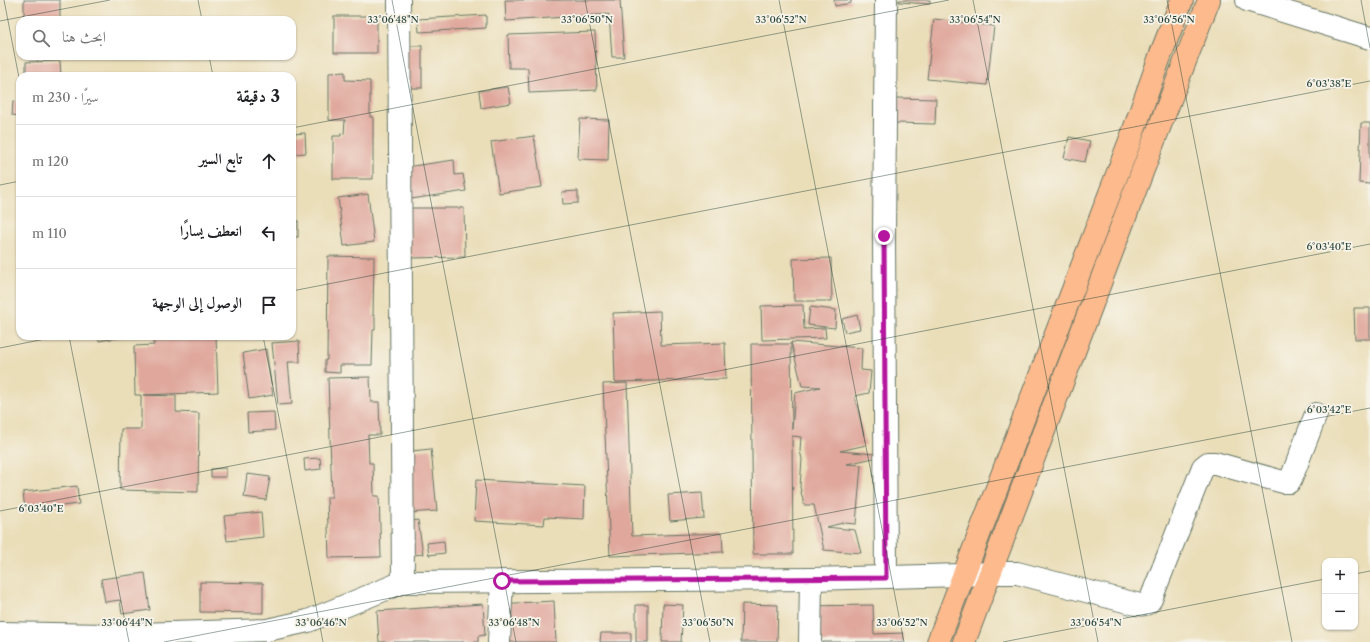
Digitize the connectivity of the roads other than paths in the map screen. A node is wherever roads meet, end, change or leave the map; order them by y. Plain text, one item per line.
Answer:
1 (399, 0) edge
2 (886, 0) edge
3 (1182, 0) edge
4 (1209, 0) edge
5 (1247, 0) edge
6 (1370, 38) edge
7 (1131, 138) junction
8 (1152, 146) junction
9 (1316, 414) dead end
10 (989, 573) junction
11 (963, 575) junction
12 (886, 578) junction
13 (811, 579) junction
14 (502, 581) junction
15 (403, 582) junction
16 (0, 633) edge
17 (106, 639) edge
18 (499, 642) edge
19 (810, 642) edge
20 (938, 642) edge
21 (964, 642) edge

1 - 15 street
2 - 12 street
3 - 7 main road
4 - 8 main road
5 - 6 street
7 - 8 main road
7 - 11 main road
8 - 10 main road
9 - 10 street
10 - 11 street
10 - 21 main road
11 - 12 street
11 - 20 main road
12 - 13 street
13 - 14 street
13 - 19 street
14 - 15 street
14 - 18 street
15 - 17 street
16 - 17 street

